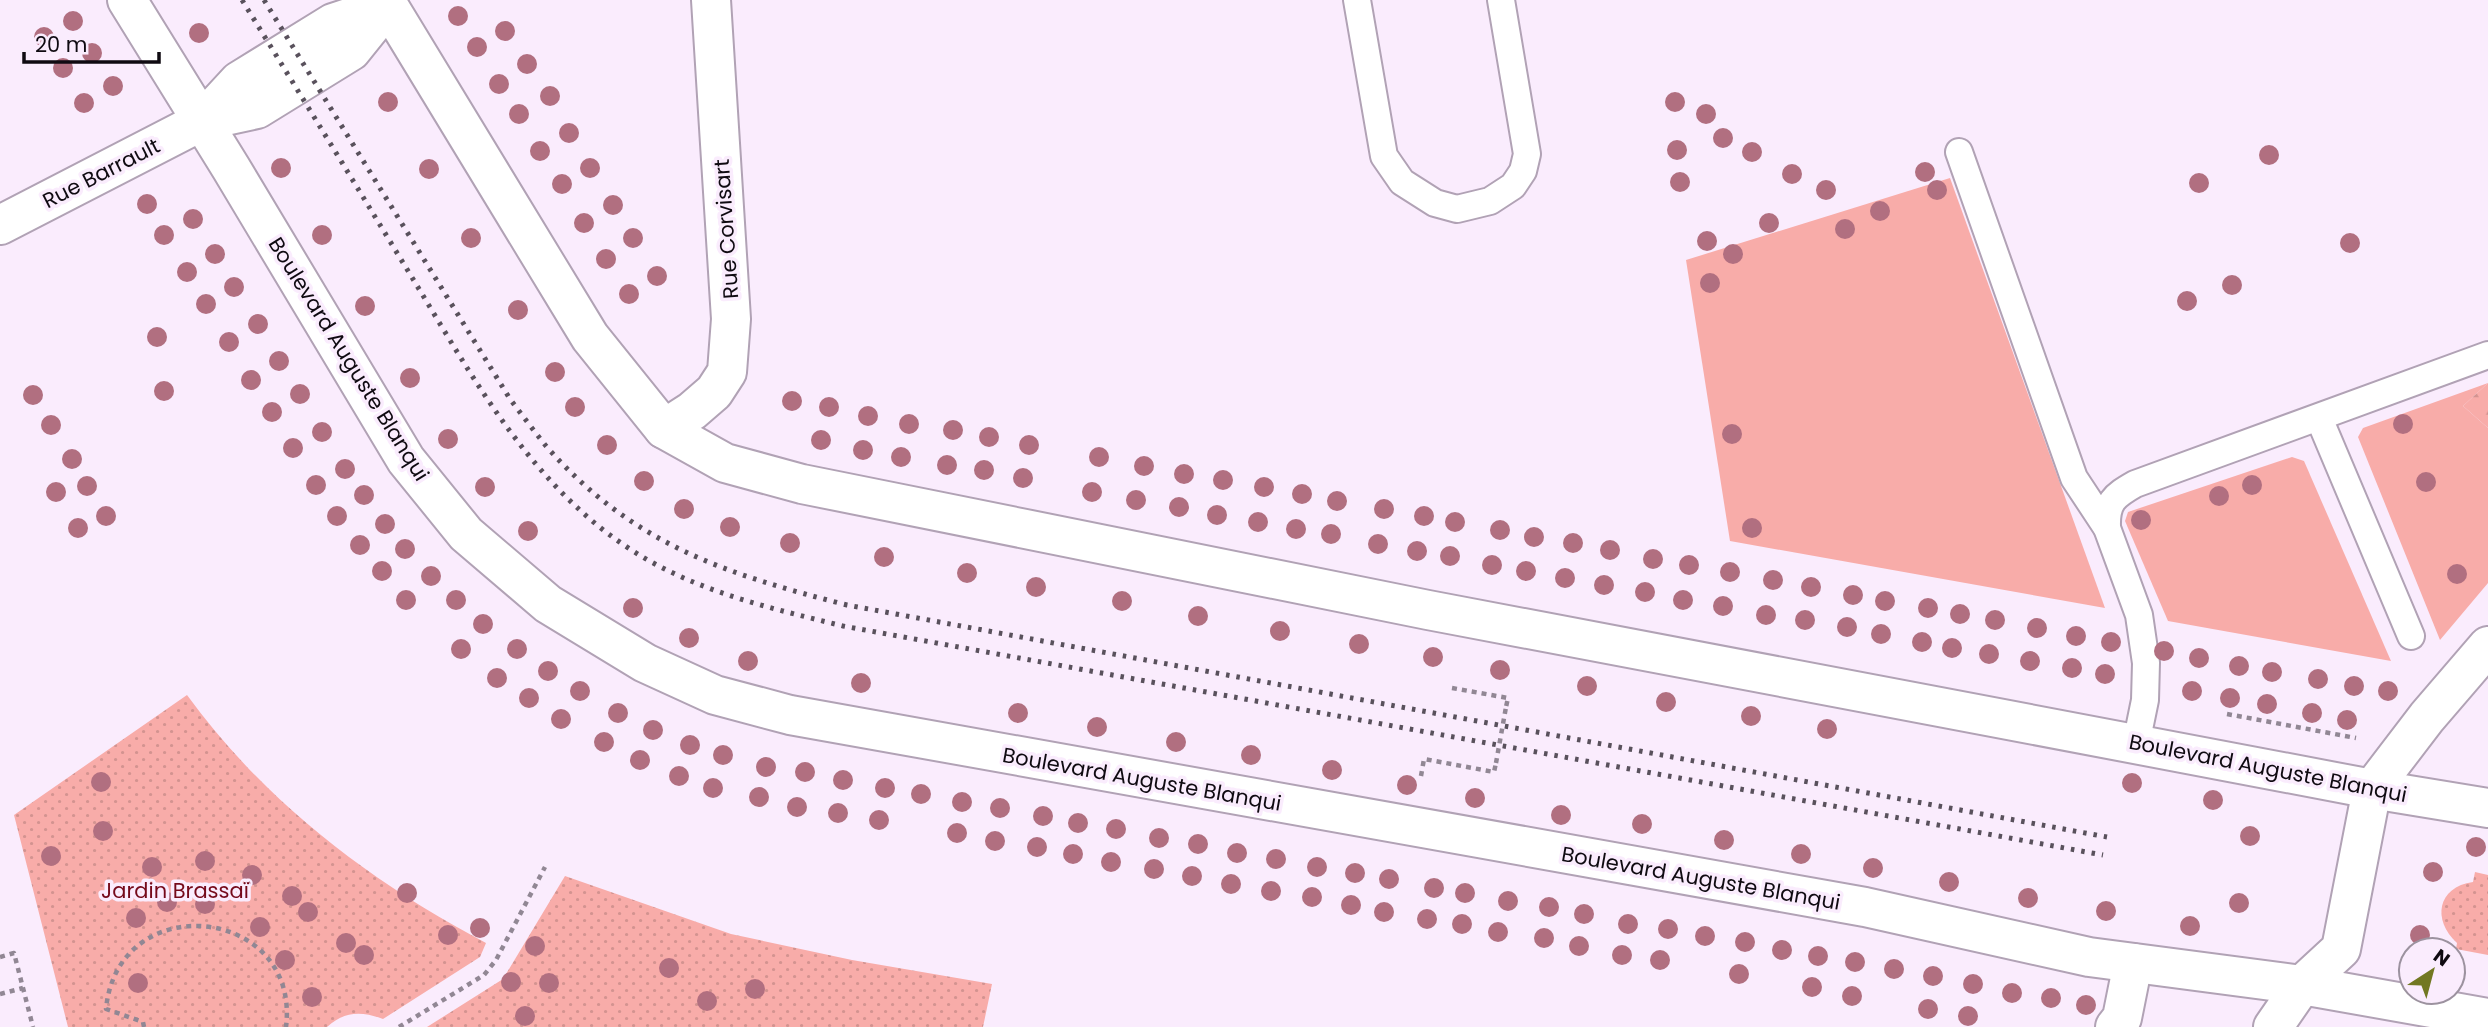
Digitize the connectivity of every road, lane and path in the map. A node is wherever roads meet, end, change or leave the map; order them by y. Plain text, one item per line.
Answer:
1 (127, 0) edge
2 (711, 0) edge
3 (1357, 0) edge
4 (1501, 0) edge
5 (387, 3) edge
6 (202, 121) junction
7 (1959, 152) dead end
8 (0, 225) edge
9 (2488, 355) edge
10 (2319, 418) junction
11 (664, 429) junction
12 (2106, 528) junction
13 (2411, 636) dead end
14 (2488, 646) edge
15 (1452, 688) dead end
16 (2226, 714) dead end
17 (2358, 738) dead end
18 (2136, 744) junction
19 (1421, 776) dead end
20 (2372, 789) junction
21 (2488, 808) edge
22 (545, 867) dead end
23 (0, 957) edge
24 (2133, 963) junction
25 (2302, 985) junction
26 (23, 988) junction
27 (0, 994) edge
28 (2488, 1018) edge
29 (33, 1027) edge
30 (144, 1027) edge
31 (286, 1027) edge
32 (399, 1027) edge
33 (2115, 1027) edge
34 (2273, 1027) edge

1 - 6 main road, Boulevard Auguste Blanqui
2 - 11 main road, Rue Corvisart
3 - 4 lane
5 - 6 main road, Rue Barrault
5 - 11 main road, Boulevard Auguste Blanqui
6 - 8 main road, Rue Barrault
6 - 24 main road, Boulevard Auguste Blanqui
7 - 12 lane
9 - 10 lane
10 - 12 lane
10 - 13 lane
11 - 18 main road, Boulevard Auguste Blanqui
12 - 18 lane
14 - 20 main road
15 - 19 path, bridge
16 - 17 path
18 - 20 main road, Boulevard Auguste Blanqui
20 - 21 main road, Boulevard Auguste Blanqui
20 - 25 main road
22 - 32 path
23 - 26 path
24 - 25 main road, Boulevard Auguste Blanqui
24 - 33 main road
25 - 28 main road, Boulevard Auguste Blanqui
25 - 34 main road
26 - 27 path
26 - 29 path
30 - 31 path

